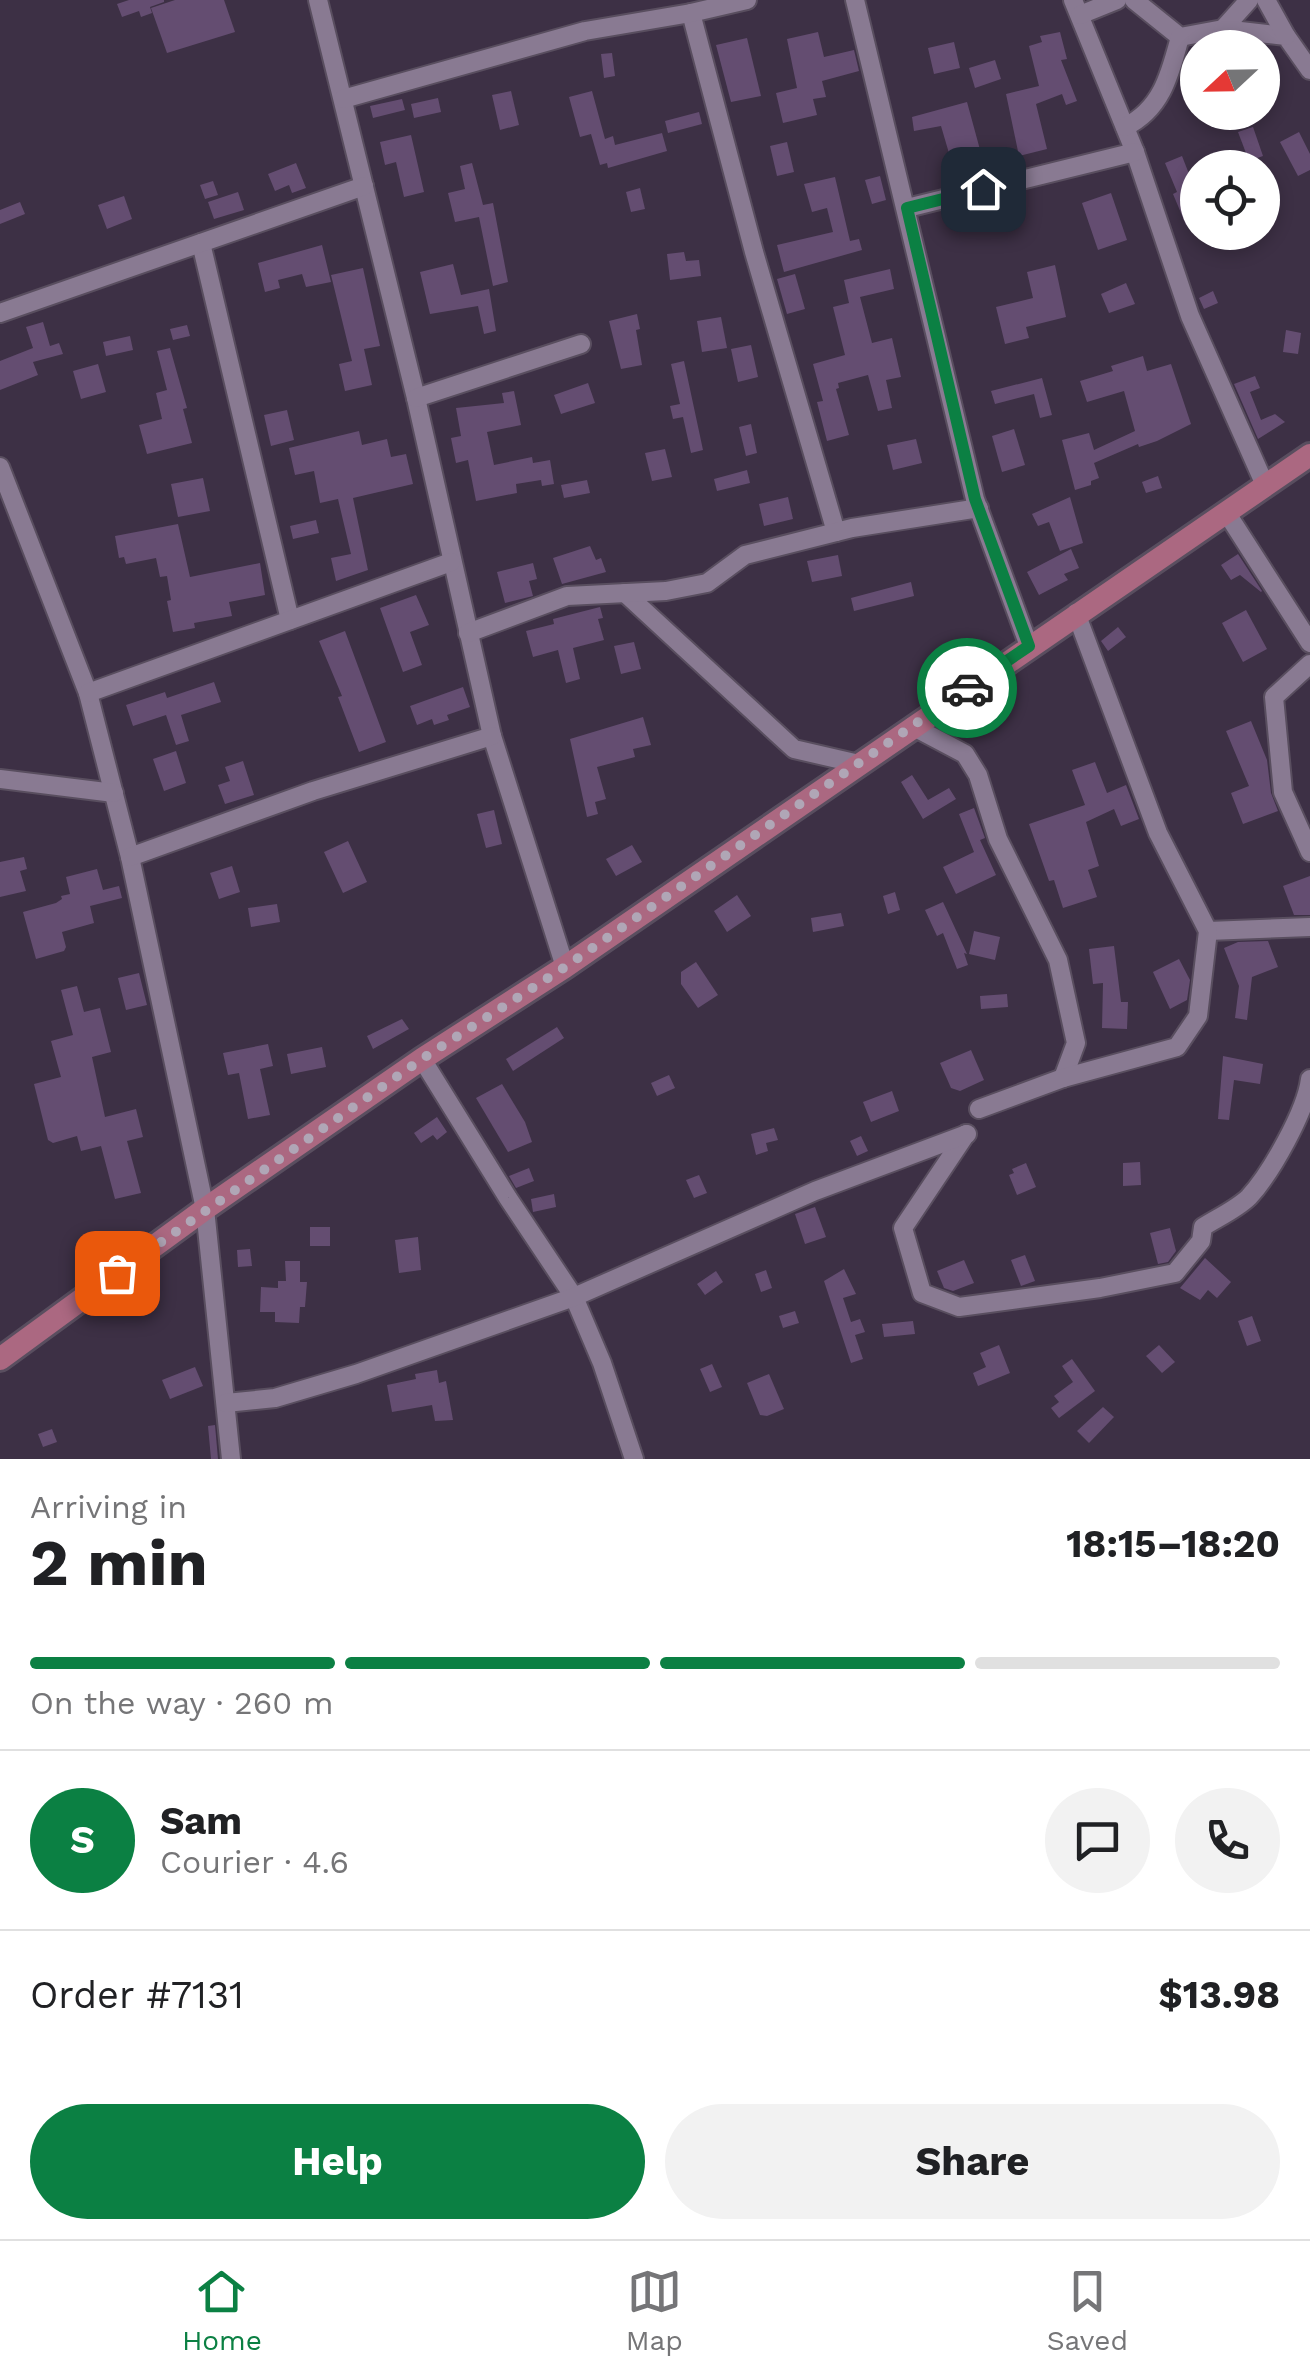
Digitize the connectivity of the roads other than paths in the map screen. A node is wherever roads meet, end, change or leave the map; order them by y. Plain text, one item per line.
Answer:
1 (318, 0) edge
2 (747, 0) edge
3 (856, 0) edge
4 (1118, 0) edge
5 (1134, 0) edge
6 (1249, 0) edge
7 (1266, 0) edge
8 (1076, 8) edge
9 (691, 14) junction
10 (1222, 28) junction
11 (1213, 30) edge
12 (1286, 36) junction
13 (1180, 37) joint
14 (1310, 70) edge
15 (343, 99) junction
16 (1125, 127) junction
17 (1135, 152) junction
18 (364, 186) junction
19 (907, 208) junction
20 (201, 243) junction
21 (0, 313) edge
22 (581, 344) dead end
23 (416, 398) junction
24 (1310, 455) edge
25 (0, 466) edge
26 (1266, 485) junction
27 (979, 508) junction
28 (1226, 512) junction
29 (836, 532) junction
30 (451, 562) junction
31 (625, 593) junction
32 (1076, 613) junction
33 (290, 620) junction
34 (468, 633) junction
35 (1310, 644) edge
36 (1029, 646) junction
37 (1310, 664) edge
38 (88, 693) junction
39 (912, 726) junction
40 (492, 736) junction
41 (859, 764) junction
42 (0, 779) edge
43 (114, 793) junction
44 (1310, 852) edge
45 (130, 857) junction
46 (1310, 927) edge
47 (1208, 931) junction
48 (565, 967) junction
49 (422, 1059) junction
50 (1063, 1078) junction
51 (1310, 1079) edge
52 (979, 1108) dead end
53 (205, 1209) junction
54 (574, 1297) junction
55 (0, 1359) edge
56 (226, 1403) junction
57 (230, 1459) edge
58 (634, 1459) edge

1 - 15 street
2 - 9 street
3 - 19 street
4 - 8 street
5 - 13 street
6 - 10 street
7 - 12 street
8 - 16 street
9 - 15 street
9 - 29 street
10 - 11 street
10 - 12 street
12 - 14 street
13 - 16 street
15 - 18 street
16 - 17 street
17 - 19 street
17 - 26 street
18 - 20 street
18 - 23 street
19 - 27 street
20 - 21 street
20 - 33 street
22 - 23 street
23 - 30 street
24 - 26 main road
25 - 38 street
26 - 28 main road
27 - 29 street
27 - 36 street
28 - 32 main road
28 - 35 street
29 - 31 street
30 - 33 street
30 - 34 street
31 - 34 street
31 - 41 street
32 - 36 main road
32 - 47 street
33 - 38 street
34 - 40 street
36 - 39 main road
37 - 44 street
38 - 43 street
39 - 41 main road
39 - 50 street
40 - 45 street
40 - 48 street
41 - 48 main road
42 - 43 street
43 - 45 street
45 - 53 street
46 - 47 street
47 - 50 street
48 - 49 main road
49 - 53 main road
49 - 54 street
50 - 52 street
51 - 54 street
53 - 55 main road
53 - 56 street
54 - 56 street
54 - 58 street
56 - 57 street

